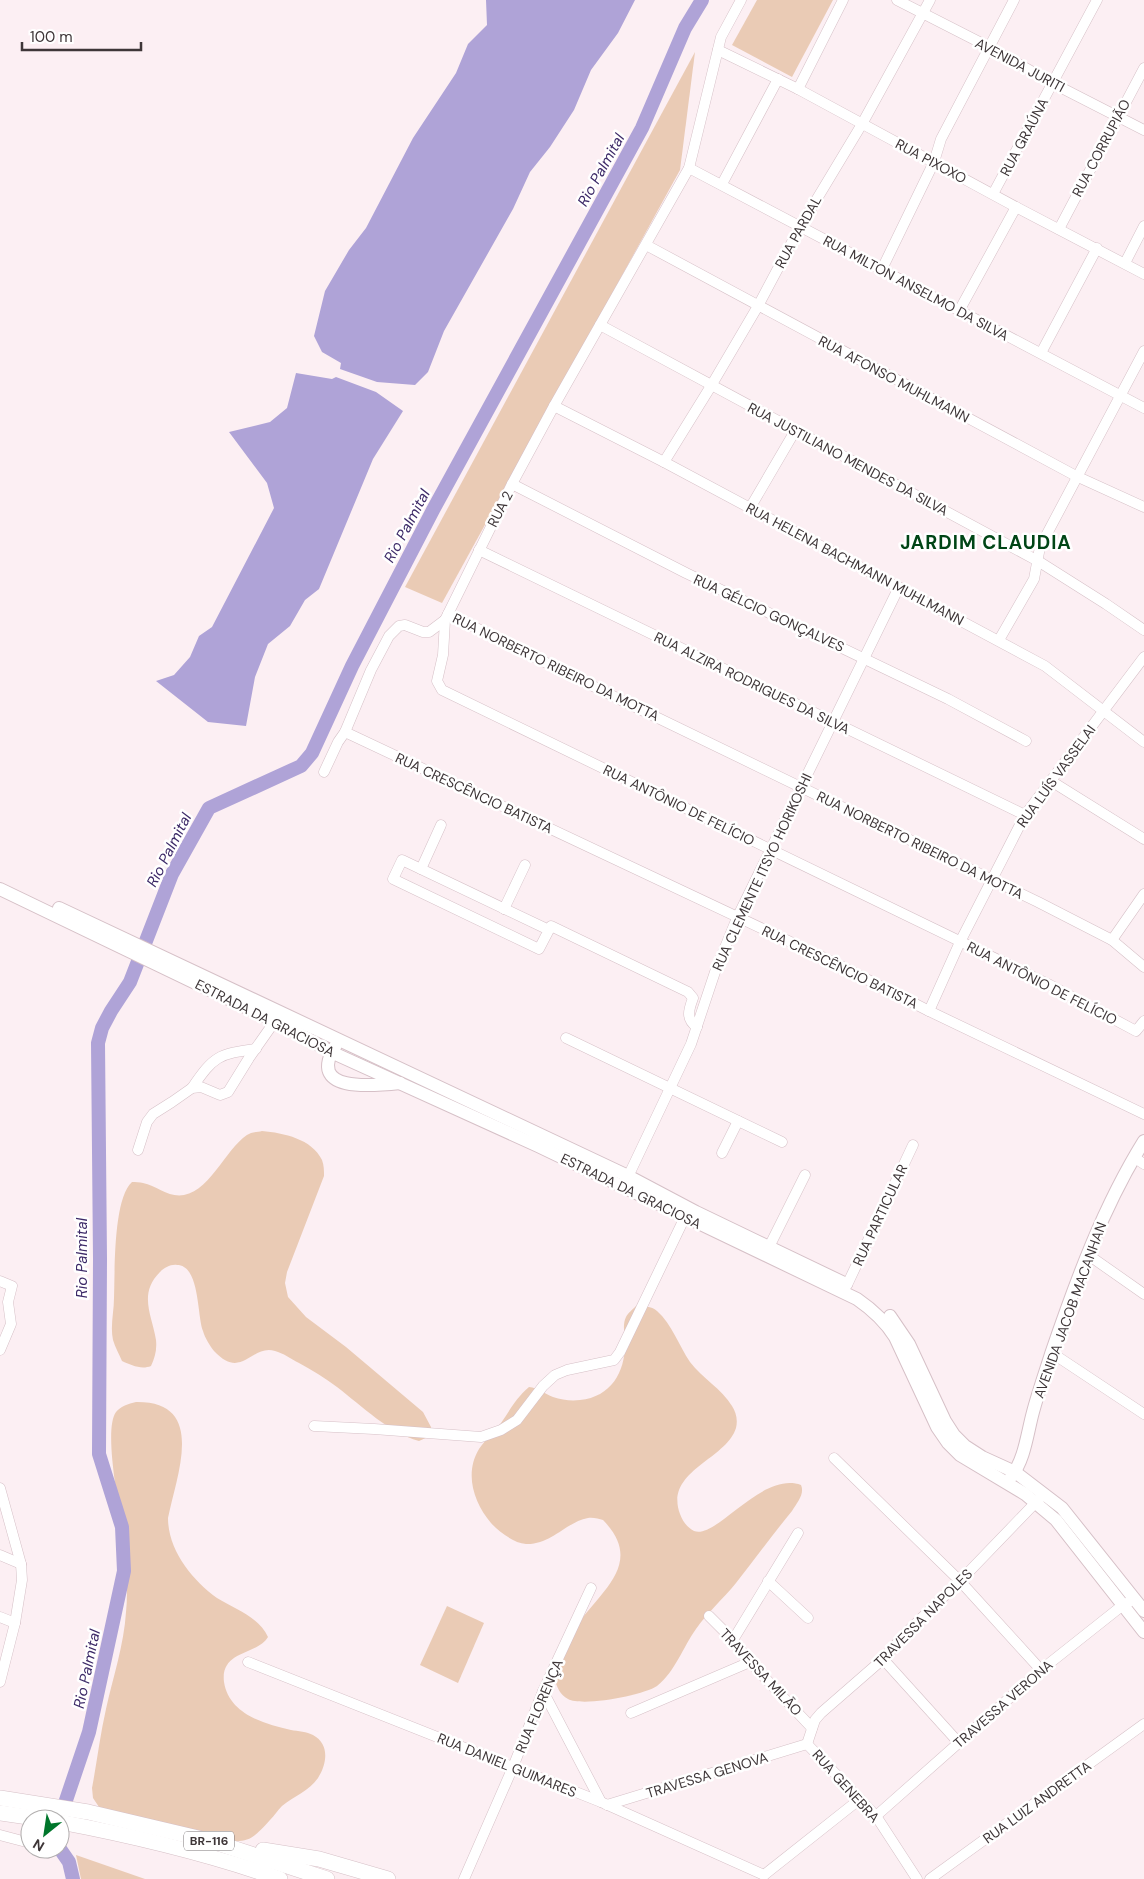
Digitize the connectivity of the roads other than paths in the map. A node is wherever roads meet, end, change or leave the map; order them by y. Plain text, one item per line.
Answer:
1 (741, 0) edge
2 (843, 0) edge
3 (897, 0) edge
4 (930, 0) edge
5 (1014, 0) edge
6 (1097, 0) edge
7 (922, 14) junction
8 (989, 47) junction
9 (718, 50) junction
10 (1144, 68) edge
11 (778, 79) junction
12 (1052, 83) junction
13 (798, 89) junction
14 (1118, 116) junction
15 (862, 124) junction
16 (1144, 130) edge
17 (934, 162) junction
18 (689, 168) junction
19 (722, 184) junction
20 (994, 194) junction
21 (1016, 207) junction
22 (1144, 226) edge
23 (800, 227) junction
24 (1059, 229) junction
25 (646, 245) junction
26 (1097, 248) junction
27 (1125, 263) junction
28 (882, 269) junction
29 (1144, 274) edge
30 (758, 306) junction
31 (959, 311) junction
32 (600, 325) junction
33 (1144, 351) edge
34 (1041, 353) junction
35 (711, 386) junction
36 (1120, 395) junction
37 (554, 406) junction
38 (1144, 408) edge
39 (795, 431) junction
40 (664, 462) junction
41 (1076, 476) junction
42 (512, 484) junction
43 (1144, 507) edge
44 (750, 508) junction
45 (480, 550) junction
46 (1038, 560) junction
47 (898, 587) junction
48 (447, 617) junction
49 (1144, 630) edge
50 (999, 640) junction
51 (865, 658) junction
52 (1144, 658) edge
53 (1103, 710) junction
54 (833, 722) junction
55 (345, 732) junction
56 (1026, 741) dead end
57 (1144, 742) edge
58 (324, 772) dead end
59 (1051, 782) junction
60 (802, 787) junction
61 (1025, 815) junction
62 (441, 825) dead end
63 (1144, 839) edge
64 (770, 850) junction
65 (526, 865) dead end
66 (421, 869) junction
67 (991, 879) junction
68 (0, 880) edge
69 (0, 889) edge
70 (1144, 894) edge
71 (504, 909) junction
72 (738, 918) junction
73 (549, 930) junction
74 (1112, 940) junction
75 (960, 942) junction
76 (125, 944) junction
77 (153, 958) junction
78 (1144, 967) edge
79 (929, 1010) junction
80 (276, 1021) junction
81 (1144, 1021) edge
82 (697, 1027) junction
83 (566, 1038) dead end
84 (338, 1040) junction
85 (256, 1049) junction
86 (331, 1052) junction
87 (400, 1083) junction
88 (192, 1088) junction
89 (670, 1088) junction
90 (1144, 1114) edge
91 (738, 1121) junction
92 (1144, 1141) edge
93 (782, 1142) dead end
94 (913, 1145) dead end
95 (138, 1150) dead end
96 (722, 1153) dead end
97 (1140, 1161) edge
98 (805, 1175) dead end
99 (625, 1182) junction
100 (686, 1217) junction
101 (770, 1247) junction
102 (1088, 1254) junction
103 (0, 1280) edge
104 (847, 1285) junction
105 (1144, 1294) edge
106 (1, 1347) edge
107 (1052, 1353) junction
108 (1144, 1414) edge
109 (314, 1426) dead end
110 (834, 1458) dead end
111 (1015, 1472) junction
112 (1007, 1482) junction
113 (0, 1488) edge
114 (1040, 1498) junction
115 (798, 1533) dead end
116 (0, 1555) edge
117 (22, 1564) junction
118 (768, 1581) junction
119 (960, 1581) junction
120 (591, 1588) dead end
121 (1136, 1600) junction
122 (1123, 1605) junction
123 (1144, 1611) edge
124 (709, 1616) dead end
125 (0, 1617) edge
126 (808, 1618) dead end
127 (15, 1623) junction
128 (1144, 1632) edge
129 (733, 1640) junction
130 (883, 1659) junction
131 (248, 1662) dead end
132 (750, 1662) junction
133 (1042, 1670) junction
134 (0, 1682) edge
135 (543, 1691) junction
136 (631, 1713) dead end
137 (1144, 1724) edge
138 (812, 1728) junction
139 (959, 1743) junction
140 (808, 1744) junction
141 (513, 1767) junction
142 (0, 1798) edge
143 (860, 1799) junction
144 (604, 1804) junction
145 (28, 1809) edge
146 (0, 1812) edge
147 (20, 1813) edge
148 (70, 1813) edge
149 (876, 1816) junction
150 (70, 1824) edge
151 (0, 1835) edge
152 (20, 1840) edge
153 (211, 1841) junction
154 (764, 1877) edge
155 (279, 1879) edge
156 (327, 1879) edge
157 (388, 1879) edge
158 (464, 1879) edge
159 (917, 1879) edge
160 (930, 1879) edge

1 - 9 street, RUA 2
2 - 13 street
3 - 7 street, AVENIDA JURITI
4 - 7 street, RUA PARDAL
5 - 8 street
6 - 12 street, RUA GRAÚNA
7 - 8 street, AVENIDA JURITI
7 - 15 street, RUA PARDAL
8 - 12 street, AVENIDA JURITI
8 - 17 street
9 - 11 street, RUA PIXOXO
9 - 18 street, RUA 2
10 - 14 street, RUA CORRUPIÃO
11 - 13 street, RUA PIXOXO
11 - 19 street
12 - 14 street, AVENIDA JURITI
12 - 20 street, RUA GRAÚNA
13 - 15 street, RUA PIXOXO
14 - 16 street, AVENIDA JURITI
14 - 24 street, RUA CORRUPIÃO
15 - 17 street, RUA PIXOXO
15 - 23 street, RUA PARDAL
17 - 20 street, RUA PIXOXO
17 - 28 street
18 - 19 street, RUA MILTON ANSELMO DA SILVA
18 - 25 street, RUA 2
19 - 23 street, RUA MILTON ANSELMO DA SILVA
20 - 21 street, RUA PIXOXO
21 - 24 street, RUA PIXOXO
21 - 31 street
22 - 27 street
23 - 28 street, RUA MILTON ANSELMO DA SILVA
23 - 30 street, RUA PARDAL
24 - 26 street, RUA PIXOXO
25 - 30 street, RUA AFONSO MUHLMANN
25 - 32 street, RUA 2
26 - 27 street, RUA PIXOXO
26 - 34 street
27 - 29 street, RUA PIXOXO
28 - 31 street, RUA MILTON ANSELMO DA SILVA
30 - 35 street, RUA PARDAL
30 - 41 street, RUA AFONSO MUHLMANN
31 - 34 street, RUA MILTON ANSELMO DA SILVA
32 - 35 street, RUA JUSTILIANO MENDES DA SILVA
32 - 37 street, RUA 2
33 - 36 street
34 - 36 street, RUA MILTON ANSELMO DA SILVA
35 - 39 street, RUA JUSTILIANO MENDES DA SILVA
35 - 40 street, RUA PARDAL
36 - 38 street, RUA MILTON ANSELMO DA SILVA
36 - 41 street
37 - 40 street, RUA HELENA BACHMANN MUHLMANN
37 - 42 street, RUA 2
39 - 44 street
39 - 46 street, RUA JUSTILIANO MENDES DA SILVA
40 - 44 street, RUA HELENA BACHMANN MUHLMANN
41 - 43 street, RUA AFONSO MUHLMANN
41 - 46 street
42 - 45 street, RUA 2
42 - 51 street, RUA GÉLCIO GONÇALVES
44 - 47 street, RUA HELENA BACHMANN MUHLMANN
45 - 48 street, RUA 2
45 - 54 street, RUA ALZIRA RODRIGUES DA SILVA
46 - 49 street, RUA JUSTILIANO MENDES DA SILVA
46 - 50 street
47 - 50 street, RUA HELENA BACHMANN MUHLMANN
47 - 51 street, RUA CLEMENTE ITSYO HORIKOSHI
48 - 55 street
48 - 60 street, RUA NORBERTO RIBEIRO DA MOTTA
48 - 64 street, RUA ANTÔNIO DE FELÍCIO
50 - 53 street, RUA HELENA BACHMANN MUHLMANN
51 - 54 street, RUA CLEMENTE ITSYO HORIKOSHI
51 - 56 street, RUA GÉLCIO GONÇALVES
52 - 53 street, RUA LUÍS VASSELAI
53 - 57 street, RUA HELENA BACHMANN MUHLMANN
53 - 59 street, RUA LUÍS VASSELAI
54 - 60 street, RUA CLEMENTE ITSYO HORIKOSHI
54 - 61 street, RUA ALZIRA RODRIGUES DA SILVA
55 - 58 street
55 - 72 street, RUA CRESCÊNCIO BATISTA
59 - 61 street, RUA LUÍS VASSELAI
59 - 63 street
60 - 64 street, RUA CLEMENTE ITSYO HORIKOSHI
60 - 67 street, RUA NORBERTO RIBEIRO DA MOTTA
61 - 67 street, RUA LUÍS VASSELAI
62 - 66 street
64 - 72 street, RUA CLEMENTE ITSYO HORIKOSHI
64 - 75 street, RUA ANTÔNIO DE FELÍCIO
65 - 71 street
66 - 71 street
66 - 73 street
67 - 74 street, RUA NORBERTO RIBEIRO DA MOTTA
67 - 75 street, RUA LUÍS VASSELAI
68 - 76 main road, ESTRADA DA GRACIOSA
69 - 76 main road, ESTRADA DA GRACIOSA
70 - 74 street
71 - 73 street
72 - 79 street, RUA CRESCÊNCIO BATISTA
72 - 82 street, RUA CLEMENTE ITSYO HORIKOSHI
73 - 82 street
74 - 78 street, RUA NORBERTO RIBEIRO DA MOTTA
75 - 79 street, RUA LUÍS VASSELAI
75 - 81 street, RUA ANTÔNIO DE FELÍCIO
76 - 77 main road, ESTRADA DA GRACIOSA
77 - 80 main road, ESTRADA DA GRACIOSA
77 - 84 main road, ESTRADA DA GRACIOSA
79 - 90 street, RUA CRESCÊNCIO BATISTA
80 - 85 street
80 - 86 main road, ESTRADA DA GRACIOSA
82 - 89 street, RUA CLEMENTE ITSYO HORIKOSHI
83 - 89 street
84 - 86 main road
84 - 99 main road, ESTRADA DA GRACIOSA
85 - 88 street
85 - 88 street
86 - 87 main road, ESTRADA DA GRACIOSA
86 - 87 main road
87 - 99 main road, ESTRADA DA GRACIOSA
88 - 95 street
89 - 91 street
89 - 99 street, RUA CLEMENTE ITSYO HORIKOSHI
91 - 93 street
91 - 96 street
92 - 97 main road, AVENIDA JACOB MACANHAN
94 - 104 street, RUA PARTICULAR
97 - 102 main road, AVENIDA JACOB MACANHAN
98 - 101 street
99 - 100 main road, ESTRADA DA GRACIOSA
99 - 101 main road, ESTRADA DA GRACIOSA
100 - 109 street
100 - 112 main road, ESTRADA DA GRACIOSA
101 - 104 main road, ESTRADA DA GRACIOSA
102 - 105 street
102 - 107 main road, AVENIDA JACOB MACANHAN
103 - 106 street
104 - 111 main road, ESTRADA DA GRACIOSA
107 - 108 street
107 - 111 main road, AVENIDA JACOB MACANHAN
110 - 119 street
111 - 112 main road, AVENIDA JACOB MACANHAN
111 - 114 main road, ESTRADA DA GRACIOSA
112 - 114 main road, ESTRADA DA GRACIOSA
113 - 117 street
114 - 119 street, TRAVESSA NAPOLES
114 - 121 main road, ESTRADA DA GRACIOSA
114 - 122 main road, ESTRADA DA GRACIOSA
115 - 118 street
116 - 117 street
117 - 127 street
118 - 126 street
118 - 129 street
119 - 130 street, TRAVESSA NAPOLES
119 - 133 street
120 - 135 street, RUA FLORENÇA
121 - 122 street, TRAVESSA VERONA
121 - 123 main road, ESTRADA DA GRACIOSA
122 - 128 main road, ESTRADA DA GRACIOSA
122 - 133 street, TRAVESSA VERONA
124 - 129 street, TRAVESSA MILÃO
125 - 127 street
127 - 134 street
129 - 132 street, TRAVESSA MILÃO
130 - 138 street, TRAVESSA NAPOLES
130 - 139 street
131 - 141 street, RUA DANIEL GUIMARES
132 - 136 street
132 - 138 street, TRAVESSA MILÃO
133 - 139 street, TRAVESSA VERONA
135 - 141 street, RUA FLORENÇA
135 - 144 street
137 - 160 street, RUA LUIZ ANDRETTA
138 - 140 street, TRAVESSA NAPOLES
139 - 149 street, TRAVESSA VERONA
140 - 143 street, RUA GENEBRA
140 - 144 street, TRAVESSA GENOVA
141 - 144 street, RUA DANIEL GUIMARES
141 - 158 street, RUA FLORENÇA
142 - 145 highway, BR-116
143 - 149 street, RUA GENEBRA
143 - 154 street
144 - 154 street, RUA DANIEL GUIMARES
146 - 147 highway, BR-116
148 - 153 highway, BR-116
149 - 159 street, RUA GENEBRA
150 - 155 highway, BR-116
151 - 152 street
153 - 156 highway, BR-116
153 - 157 highway

